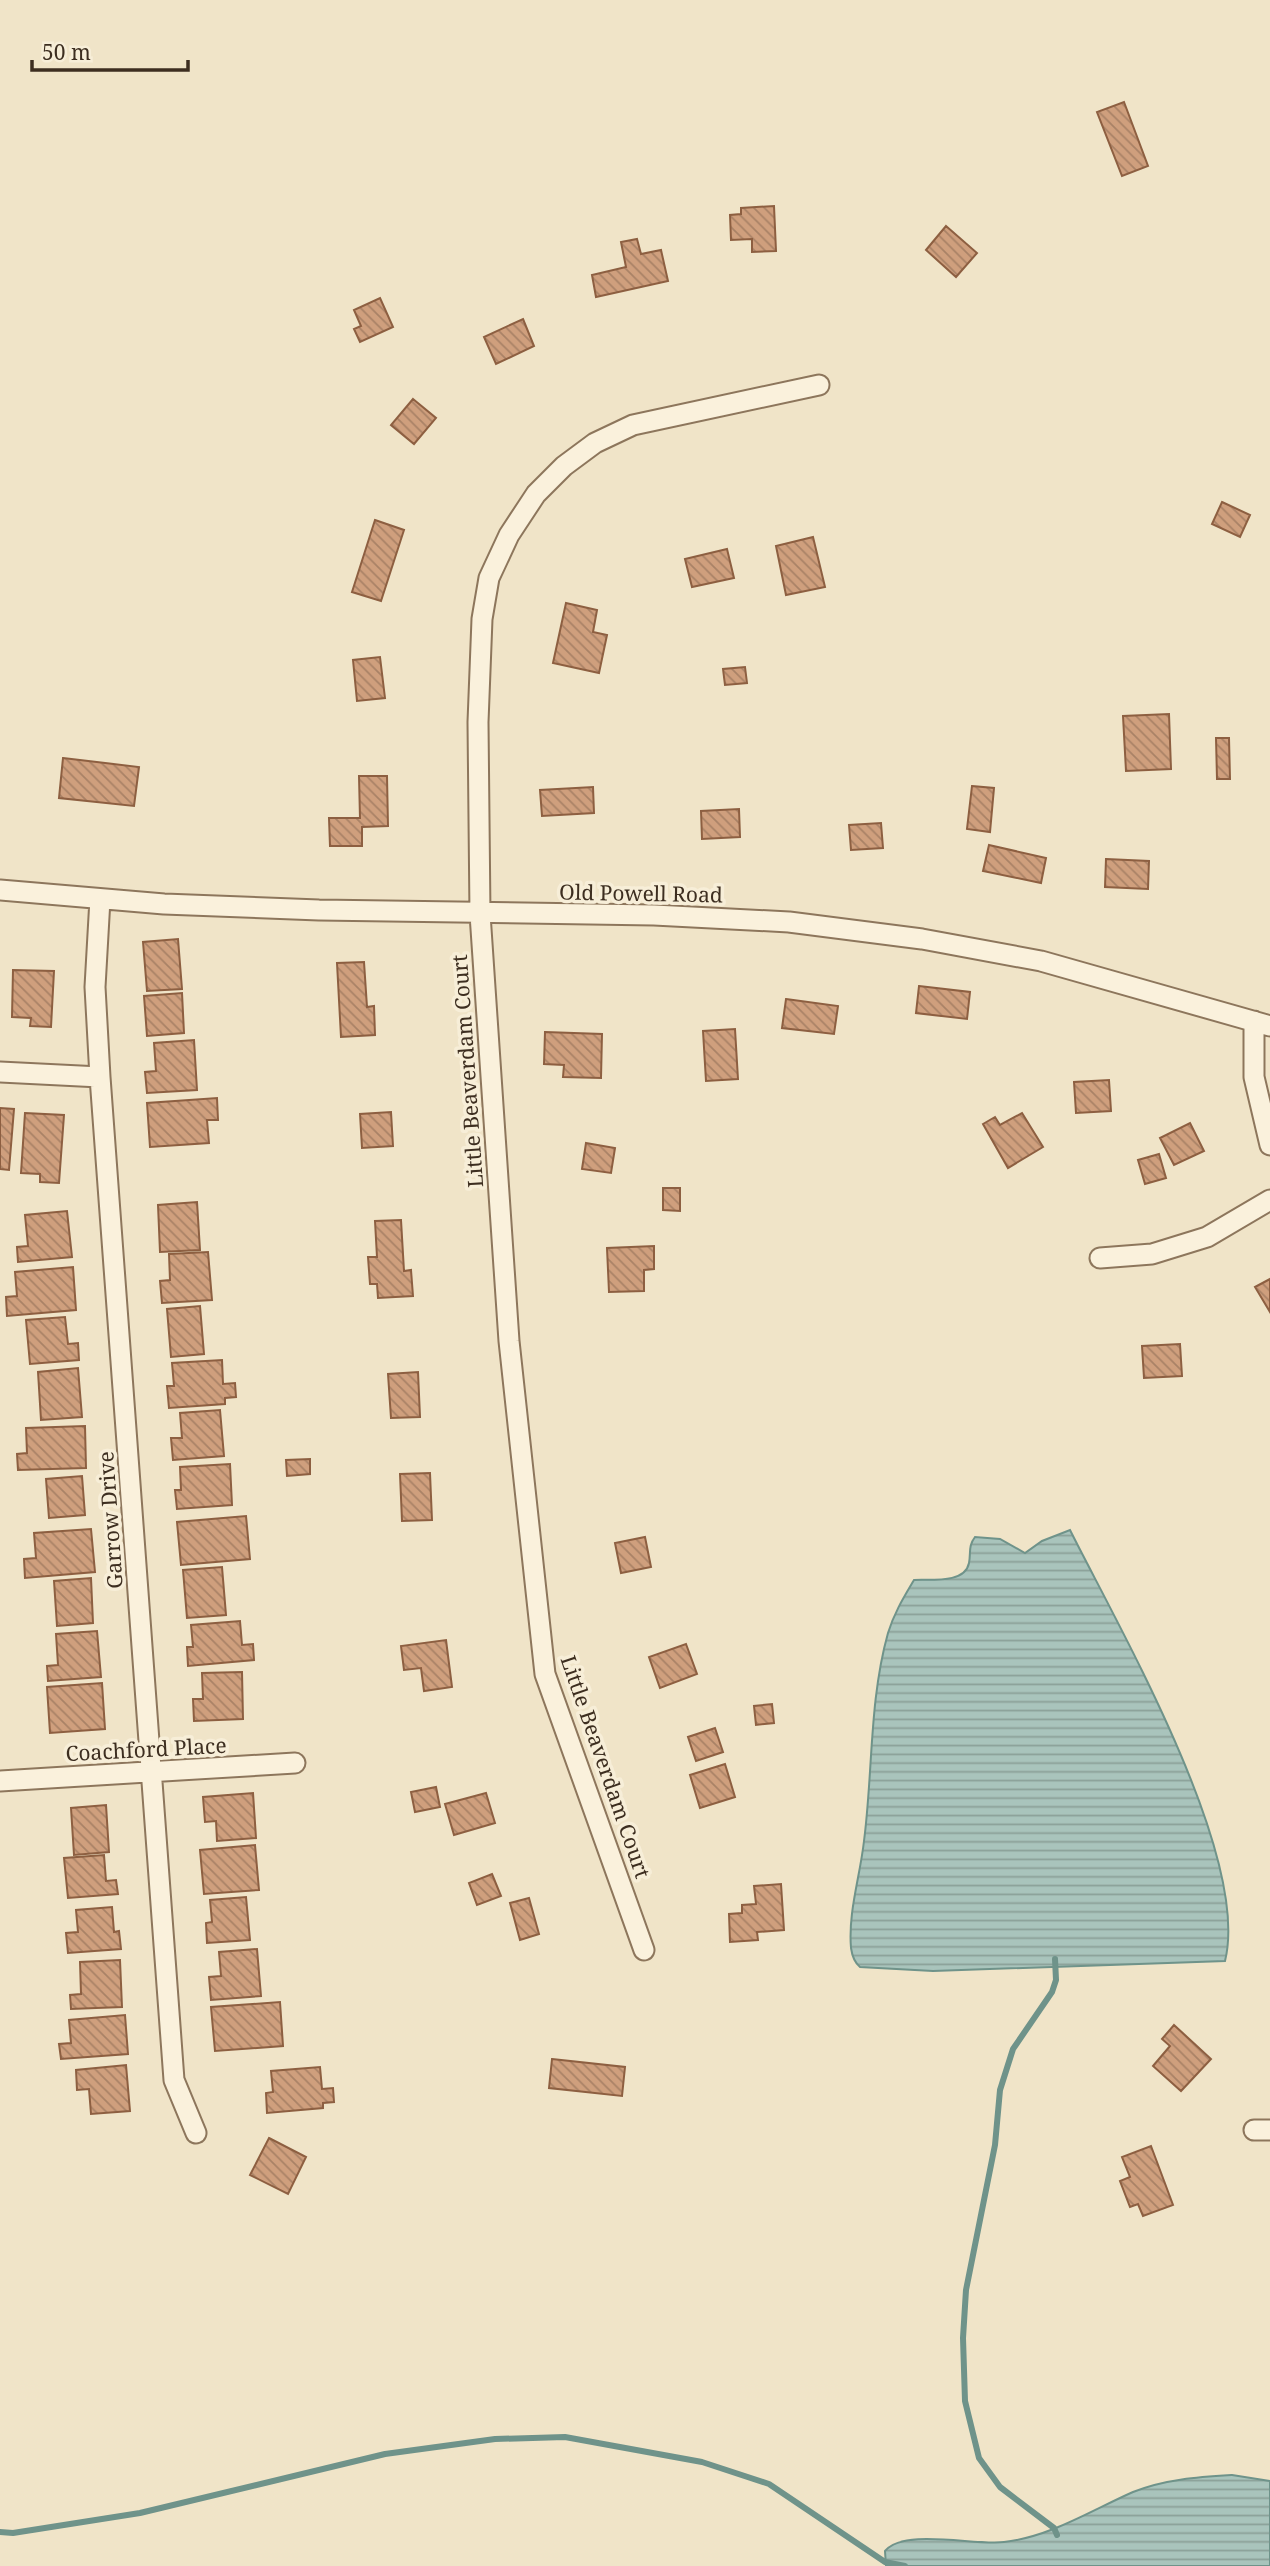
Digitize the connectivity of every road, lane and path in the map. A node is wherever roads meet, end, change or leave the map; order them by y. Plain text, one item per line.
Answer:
1 (819, 385) dead end
2 (0, 890) edge
3 (100, 899) junction
4 (480, 914) junction
5 (1262, 1024) edge
6 (0, 1072) edge
7 (100, 1077) junction
8 (1270, 1145) edge
9 (1270, 1200) edge
10 (1100, 1258) dead end
11 (295, 1763) dead end
12 (153, 1773) junction
13 (0, 1781) edge
14 (643, 1950) dead end
15 (196, 2133) dead end

1 - 4 street, Little Beaverdam Court
2 - 3 street, Old Powell Road
3 - 4 street, Old Powell Road
3 - 7 street, Garrow Drive
4 - 5 street, Old Powell Road
4 - 14 street, Little Beaverdam Court
5 - 8 street
6 - 7 street
7 - 12 street, Garrow Drive
9 - 10 street
11 - 12 street, Coachford Place
12 - 13 street, Coachford Place
12 - 15 street, Garrow Drive

